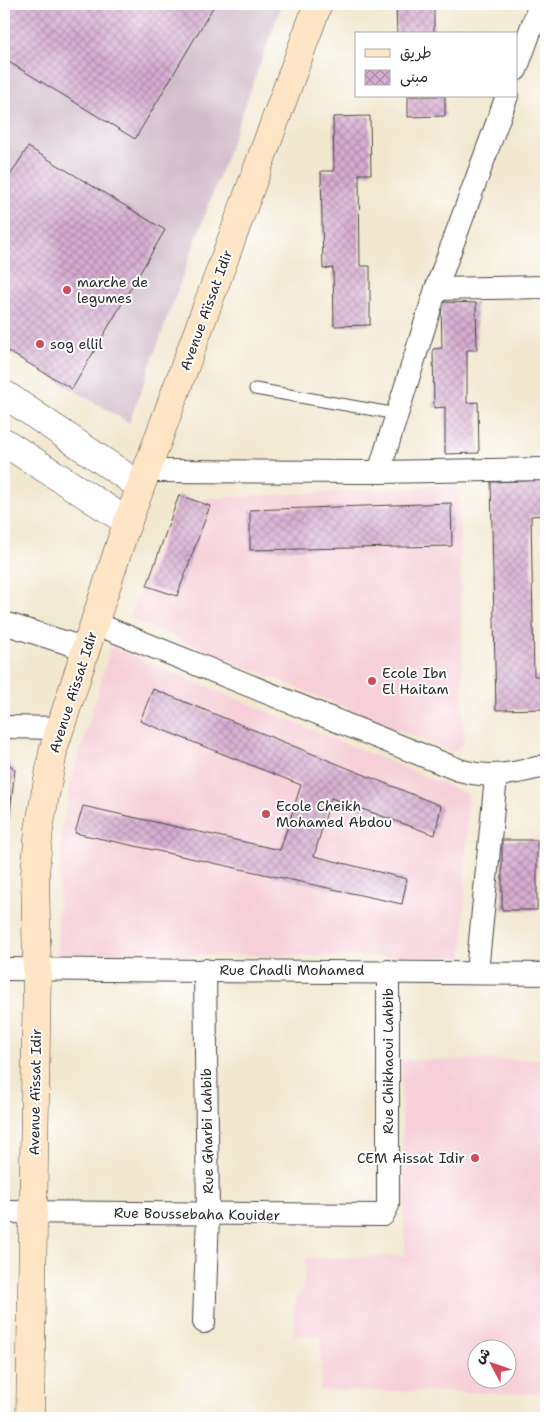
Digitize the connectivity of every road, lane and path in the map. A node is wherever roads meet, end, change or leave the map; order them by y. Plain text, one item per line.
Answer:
1 (318, 4) edge
2 (540, 4) edge
3 (518, 64) edge
4 (506, 98) edge
5 (546, 287) edge
6 (436, 289) junction
7 (255, 389) dead end
8 (4, 394) edge
9 (397, 414) junction
10 (4, 442) edge
11 (546, 469) edge
12 (379, 472) junction
13 (143, 479) junction
14 (128, 522) junction
15 (4, 622) edge
16 (94, 623) junction
17 (86, 649) junction
18 (4, 727) edge
19 (61, 728) junction
20 (546, 766) edge
21 (496, 777) junction
22 (4, 969) edge
23 (37, 970) junction
24 (206, 970) junction
25 (388, 971) junction
26 (477, 972) junction
27 (546, 974) edge
28 (387, 1210) joint
29 (4, 1212) edge
30 (34, 1212) junction
31 (208, 1214) junction
32 (204, 1322) dead end
33 (30, 1418) edge

1 - 13 main road, Avenue Aïssat Idir
2 - 3 street
4 - 6 street
5 - 6 street
6 - 9 street
7 - 9 lane
8 - 13 street
9 - 12 street
10 - 14 street
11 - 12 street
12 - 13 street
13 - 14 main road, Avenue Aïssat Idir
14 - 16 main road, Avenue Aïssat Idir
15 - 17 street
16 - 17 main road, Avenue Aïssat Idir
16 - 21 street
17 - 19 main road, Avenue Aïssat Idir
18 - 19 street
19 - 23 main road, Avenue Aïssat Idir
20 - 21 street
21 - 26 street
22 - 23 street, Rue Chadli Mohamed
23 - 24 street, Rue Chadli Mohamed
23 - 30 main road, Avenue Aïssat Idir
24 - 25 street, Rue Chadli Mohamed
24 - 31 street, Rue Gharbi Lahbib
25 - 26 street, Rue Chadli Mohamed
25 - 28 street, Rue Chikhaoui Lahbib
26 - 27 street, Rue Chadli Mohamed
28 - 31 street, Rue Boussebaha Kouider
29 - 30 street, Rue Boussebaha Kouider
30 - 31 street, Rue Boussebaha Kouider
30 - 33 main road, Avenue Aïssat Idir
31 - 32 street, Rue Gharbi Lahbib

